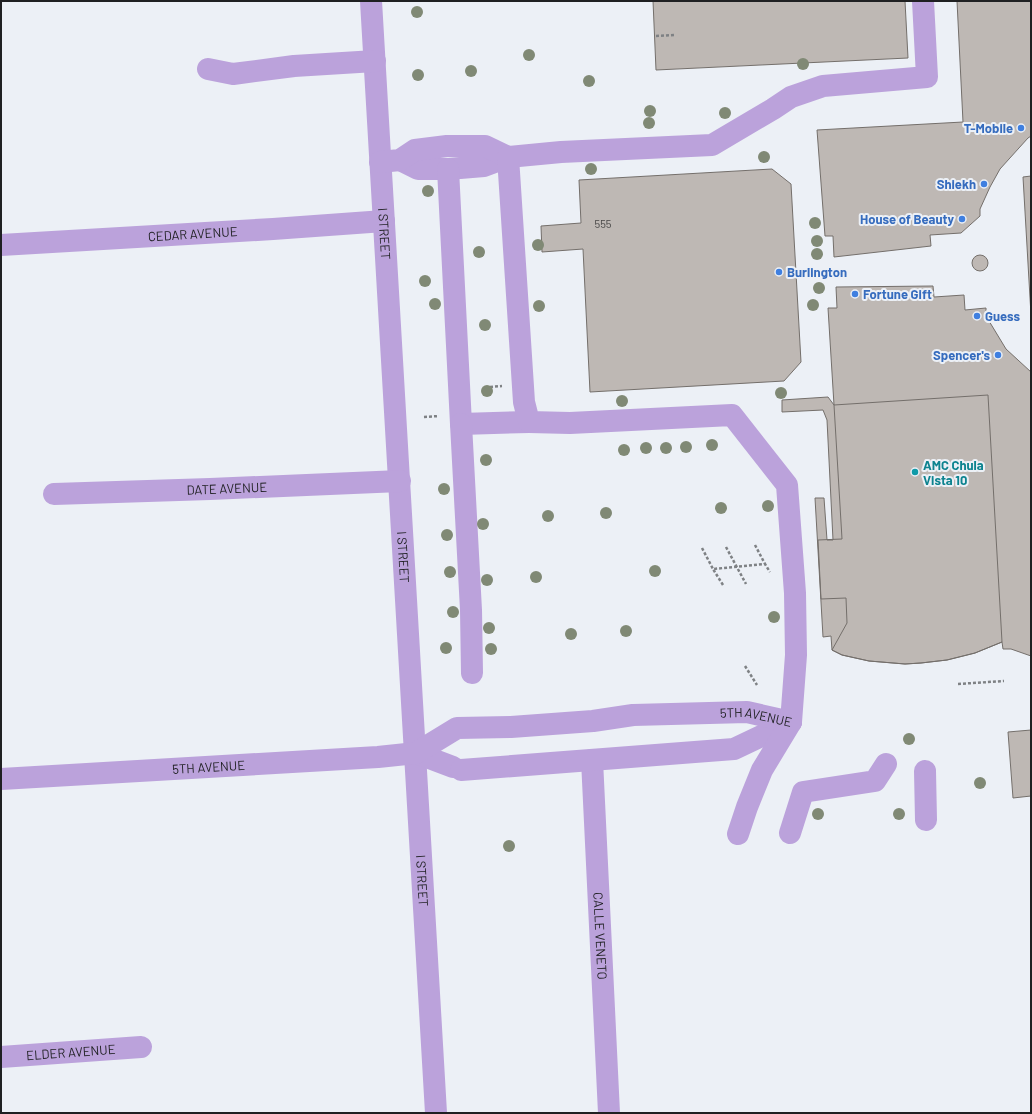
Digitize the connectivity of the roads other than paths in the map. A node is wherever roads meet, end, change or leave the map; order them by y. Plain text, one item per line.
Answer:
1 (371, 1) edge
2 (923, 1) edge
3 (375, 61) junction
4 (208, 69) dead end
5 (508, 157) junction
6 (390, 161) junction
7 (448, 169) junction
8 (384, 221) junction
9 (1, 245) edge
10 (529, 422) junction
11 (461, 424) junction
12 (400, 480) junction
13 (54, 494) dead end
14 (472, 673) dead end
15 (791, 722) junction
16 (416, 753) junction
17 (592, 760) junction
18 (886, 764) dead end
19 (925, 771) dead end
20 (1, 778) edge
21 (926, 820) dead end
22 (790, 833) dead end
23 (738, 834) dead end
24 (141, 1047) dead end
25 (1, 1057) edge
26 (436, 1113) edge
27 (609, 1113) edge

1 - 3 street, I STREET
2 - 5 street
3 - 4 street
3 - 6 street, I STREET
5 - 6 street
5 - 7 street
5 - 10 street
6 - 7 street
6 - 8 street, I STREET
7 - 11 street
8 - 9 street, CEDAR AVENUE
8 - 12 street, I STREET
10 - 11 street
10 - 15 street
11 - 14 street
12 - 13 street, DATE AVENUE
12 - 16 street, I STREET
15 - 16 street, 5TH AVENUE
15 - 17 street, 5TH AVENUE
15 - 23 street
16 - 17 street, 5TH AVENUE
16 - 20 street, 5TH AVENUE
16 - 26 street, I STREET
17 - 27 street, CALLE VENETO
18 - 22 street
19 - 21 street
24 - 25 street, ELDER AVENUE

